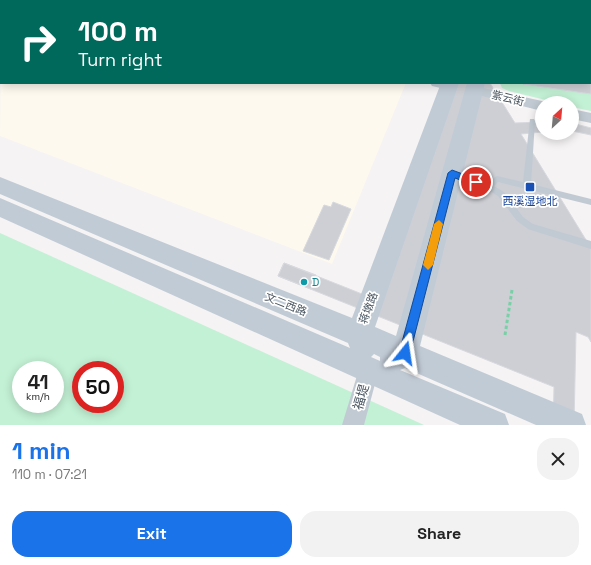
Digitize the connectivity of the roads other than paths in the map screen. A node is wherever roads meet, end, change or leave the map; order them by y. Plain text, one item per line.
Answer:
1 (445, 84) edge
2 (475, 86) edge
3 (535, 104) edge
4 (579, 115) edge
5 (591, 118) edge
6 (532, 121) dead end
7 (452, 173) junction
8 (0, 185) edge
9 (527, 185) junction
10 (488, 186) junction
11 (591, 202) edge
12 (0, 207) edge
13 (591, 245) edge
14 (359, 334) junction
15 (405, 353) junction
16 (369, 370) junction
17 (352, 425) edge
18 (494, 425) edge
19 (571, 425) edge

1 - 14 main road, 蒋墩路
2 - 3 street, 紫云街
2 - 7 main road
4 - 5 street
6 - 9 lane
7 - 10 lane
7 - 15 main road
8 - 14 main road, 文二西路
9 - 10 lane
9 - 11 lane
10 - 13 lane
12 - 16 main road
14 - 15 main road, 文二西路
14 - 16 main road, 蒋墩路
15 - 16 main road
15 - 19 main road, 文二西路
16 - 17 street, 福堤
16 - 18 main road

